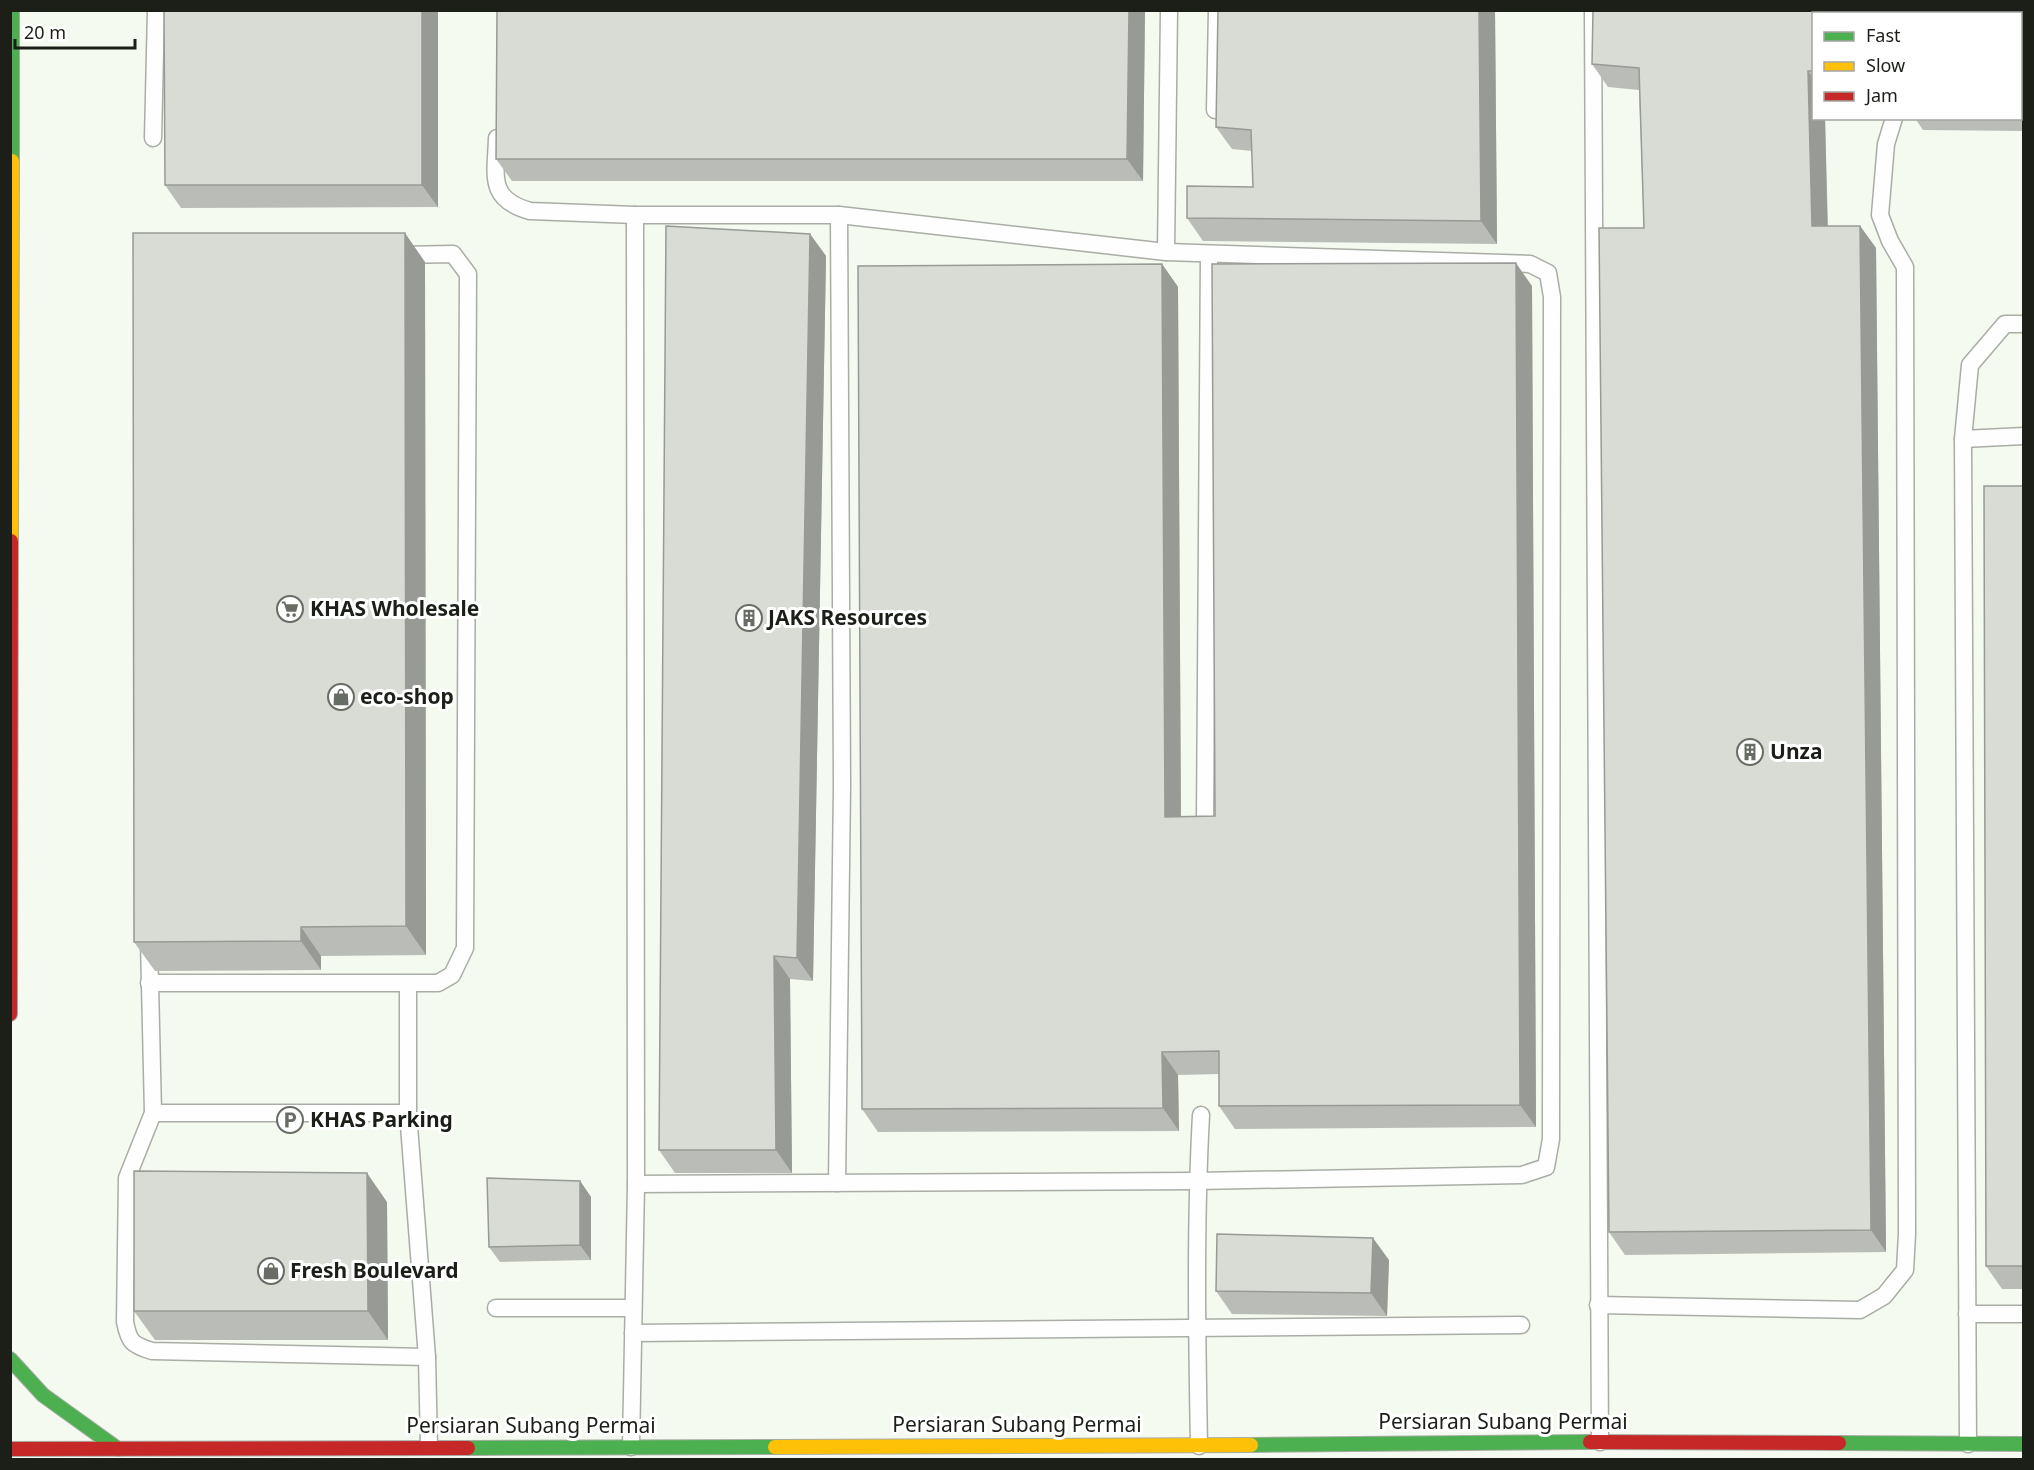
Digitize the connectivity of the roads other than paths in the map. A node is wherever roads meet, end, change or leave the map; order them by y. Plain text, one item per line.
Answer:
1 (12, 10) edge
2 (156, 10) edge
3 (1169, 10) edge
4 (1217, 10) edge
5 (1593, 10) edge
6 (1215, 110) edge
7 (1893, 120) edge
8 (497, 126) edge
9 (153, 138) dead end
10 (635, 215) junction
11 (839, 215) junction
12 (1166, 252) junction
13 (1209, 254) junction
14 (382, 255) edge
15 (2024, 324) edge
16 (2024, 436) edge
17 (1963, 439) junction
18 (1205, 819) edge
19 (149, 923) edge
20 (149, 983) junction
21 (408, 984) junction
22 (10, 1014) edge
23 (153, 1113) junction
24 (408, 1113) junction
25 (1201, 1115) dead end
26 (1197, 1181) junction
27 (837, 1183) junction
28 (636, 1184) junction
29 (1598, 1305) junction
30 (496, 1308) dead end
31 (633, 1308) junction
32 (1967, 1314) junction
33 (2024, 1314) edge
34 (1521, 1325) dead end
35 (1197, 1329) junction
36 (633, 1334) junction
37 (428, 1357) junction
38 (10, 1359) edge
39 (1600, 1442) junction
40 (1968, 1444) junction
41 (2024, 1444) edge
42 (429, 1446) junction
43 (1199, 1446) junction
44 (631, 1447) junction
45 (10, 1449) edge
46 (118, 1449) junction
47 (10, 1456) edge
48 (14, 1460) edge

1 - 22 main road
2 - 9 lane
3 - 12 lane
4 - 6 lane
5 - 29 lane
7 - 29 lane
8 - 10 lane
10 - 11 lane
10 - 28 lane
11 - 12 lane
11 - 27 lane
12 - 13 lane
13 - 18 lane
13 - 26 lane
14 - 21 lane
15 - 17 lane
16 - 17 lane
17 - 32 lane
19 - 20 lane
20 - 21 lane
20 - 23 lane
21 - 24 lane
23 - 24 lane
23 - 37 lane
24 - 37 lane
25 - 26 lane
26 - 27 lane
26 - 35 lane
27 - 28 lane
28 - 31 lane
29 - 39 lane
30 - 31 lane
31 - 36 lane
32 - 33 lane
32 - 40 lane
34 - 35 lane
35 - 36 lane
35 - 43 lane
36 - 44 lane
37 - 42 lane
38 - 46 main road
39 - 40 main road, Persiaran Subang Permai
39 - 43 main road, Persiaran Subang Permai
40 - 41 main road, Persiaran Subang Permai
42 - 44 main road, Persiaran Subang Permai
42 - 46 main road, Persiaran Subang Permai
43 - 44 main road, Persiaran Subang Permai
45 - 46 main road, Persiaran Subang Permai
47 - 48 main road

